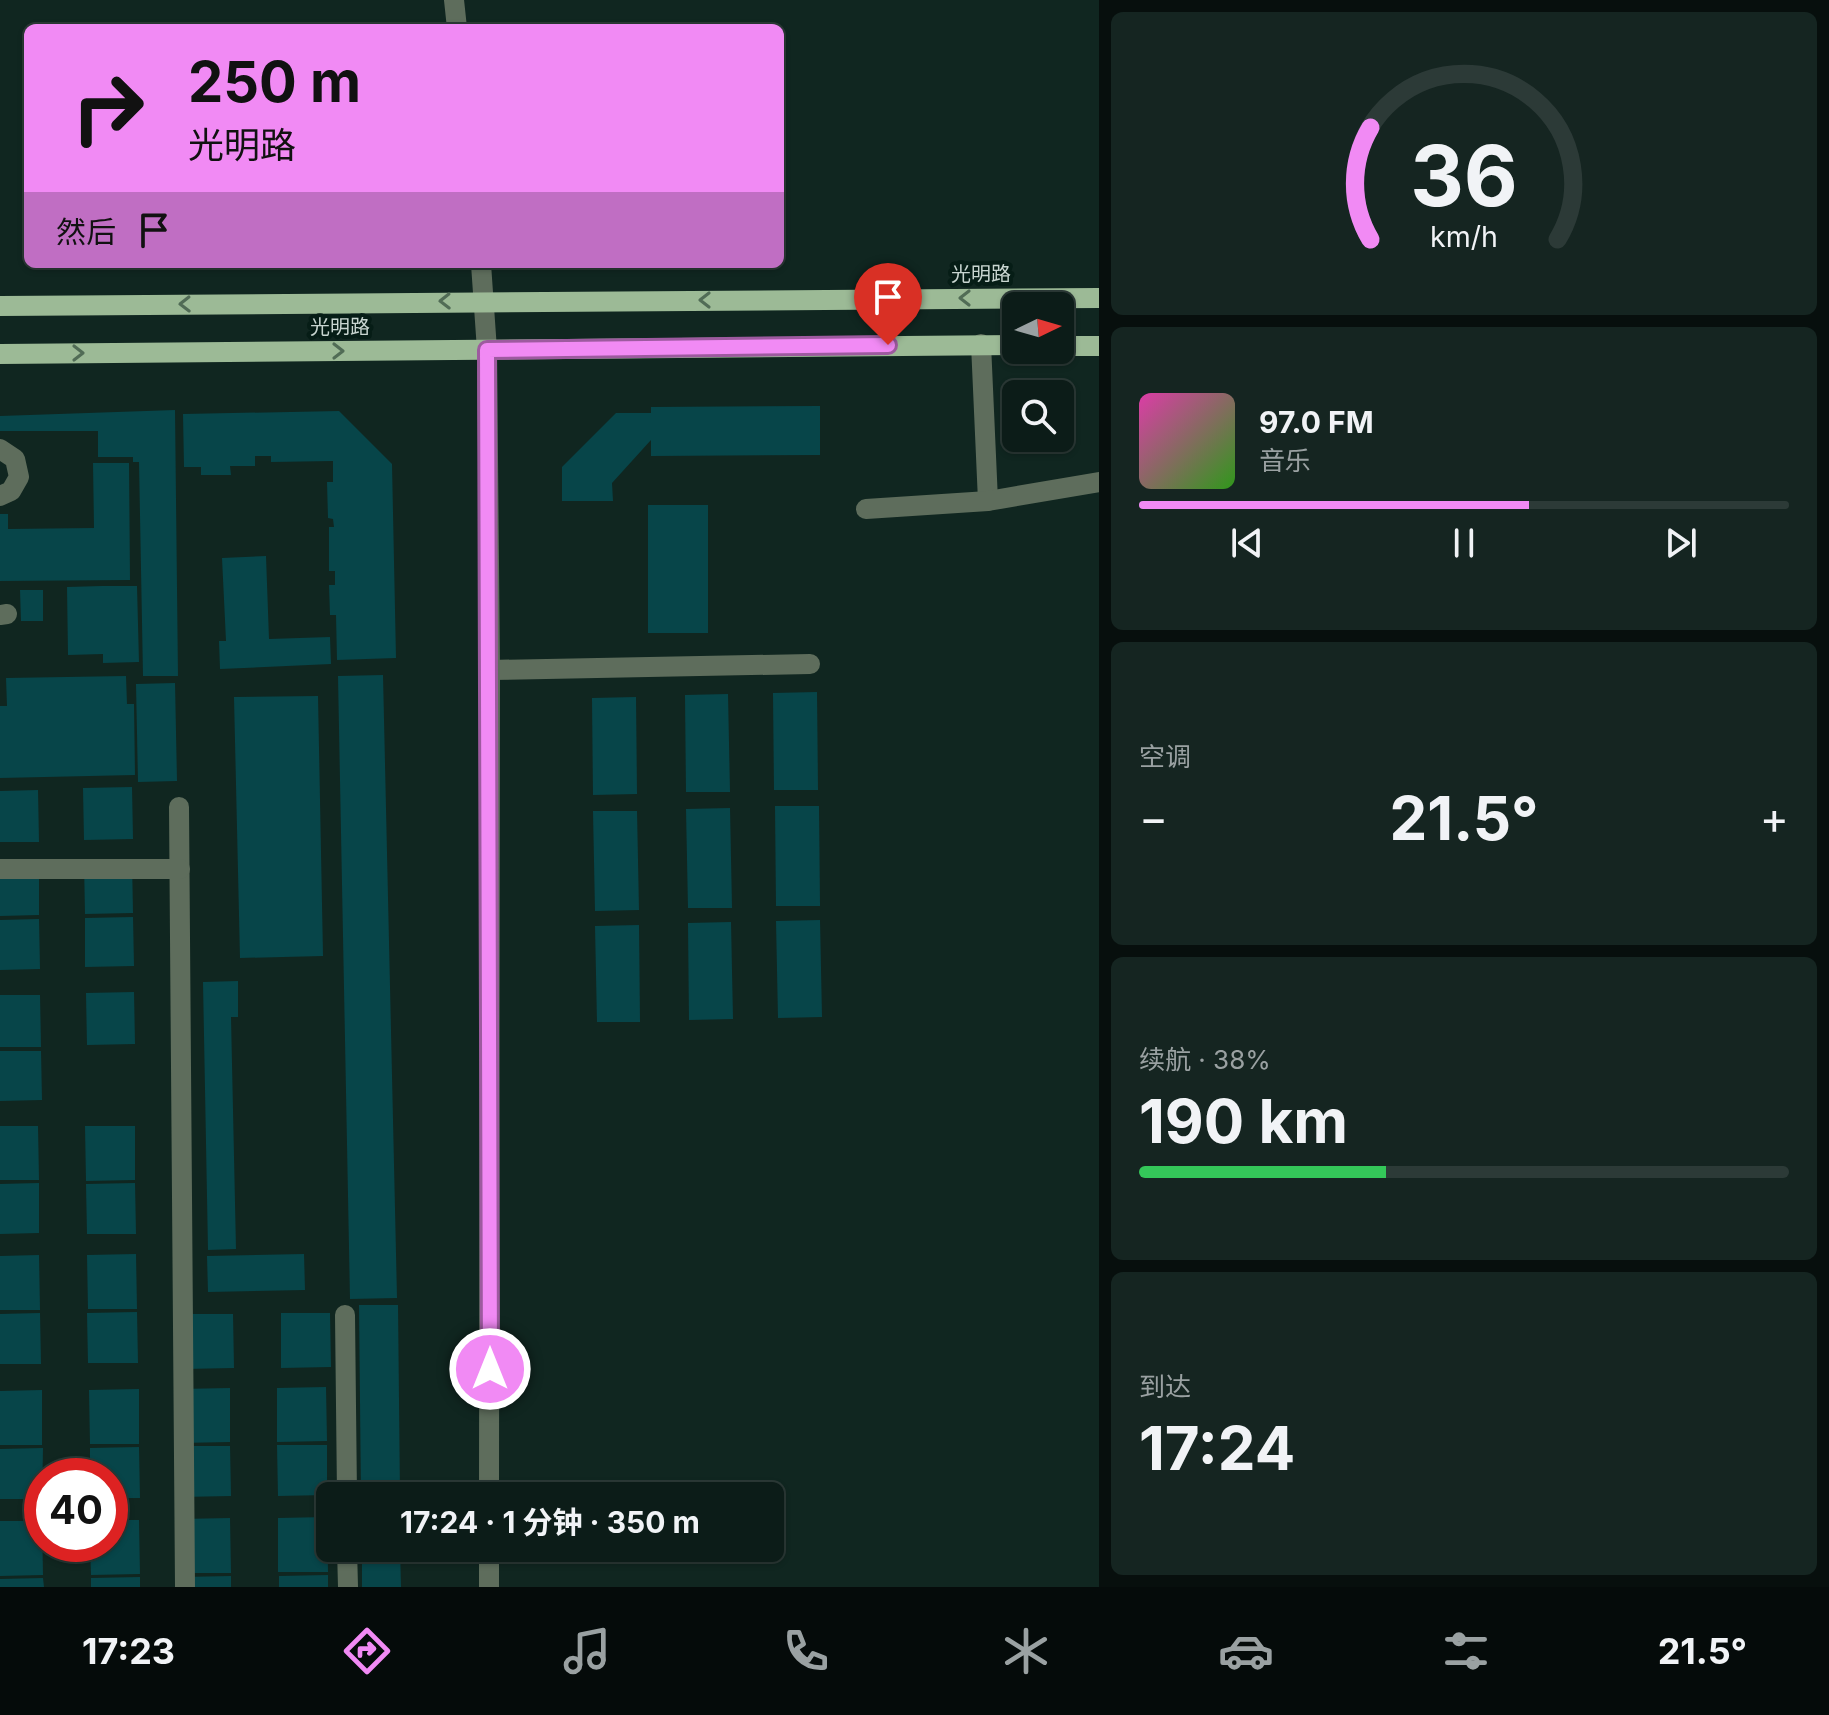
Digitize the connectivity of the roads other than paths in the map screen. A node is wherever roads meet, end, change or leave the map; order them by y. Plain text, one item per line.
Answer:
1 (454, 0) edge
2 (457, 24) edge
3 (481, 268) edge
4 (1099, 298) edge
5 (485, 301) junction
6 (0, 306) edge
7 (981, 344) junction
8 (1002, 345) edge
9 (1074, 346) edge
10 (1099, 346) edge
11 (487, 350) junction
12 (0, 354) edge
13 (0, 449) edge
14 (1099, 482) edge
15 (0, 496) edge
16 (988, 501) junction
17 (866, 509) dead end
18 (810, 664) dead end
19 (490, 670) junction
20 (179, 807) dead end
21 (0, 869) edge
22 (180, 869) junction
23 (345, 1315) dead end
24 (347, 1482) edge
25 (489, 1482) edge
26 (347, 1562) edge
27 (489, 1562) edge
28 (185, 1587) edge
29 (348, 1587) edge
30 (489, 1587) edge

1 - 2 street
3 - 5 street
4 -> 5 main road, 光明路
5 -> 6 main road, 光明路
5 - 11 street
7 - 8 main road, 光明路
7 - 11 main road, 光明路
7 - 16 street
9 - 10 main road
12 -> 11 main road, 光明路
11 - 19 street
13 - 15 street
14 - 16 street
16 - 17 street
18 - 19 street
19 - 25 street
20 - 22 street
21 - 22 street
22 - 28 street
23 - 24 street
26 - 29 street
27 - 30 street

